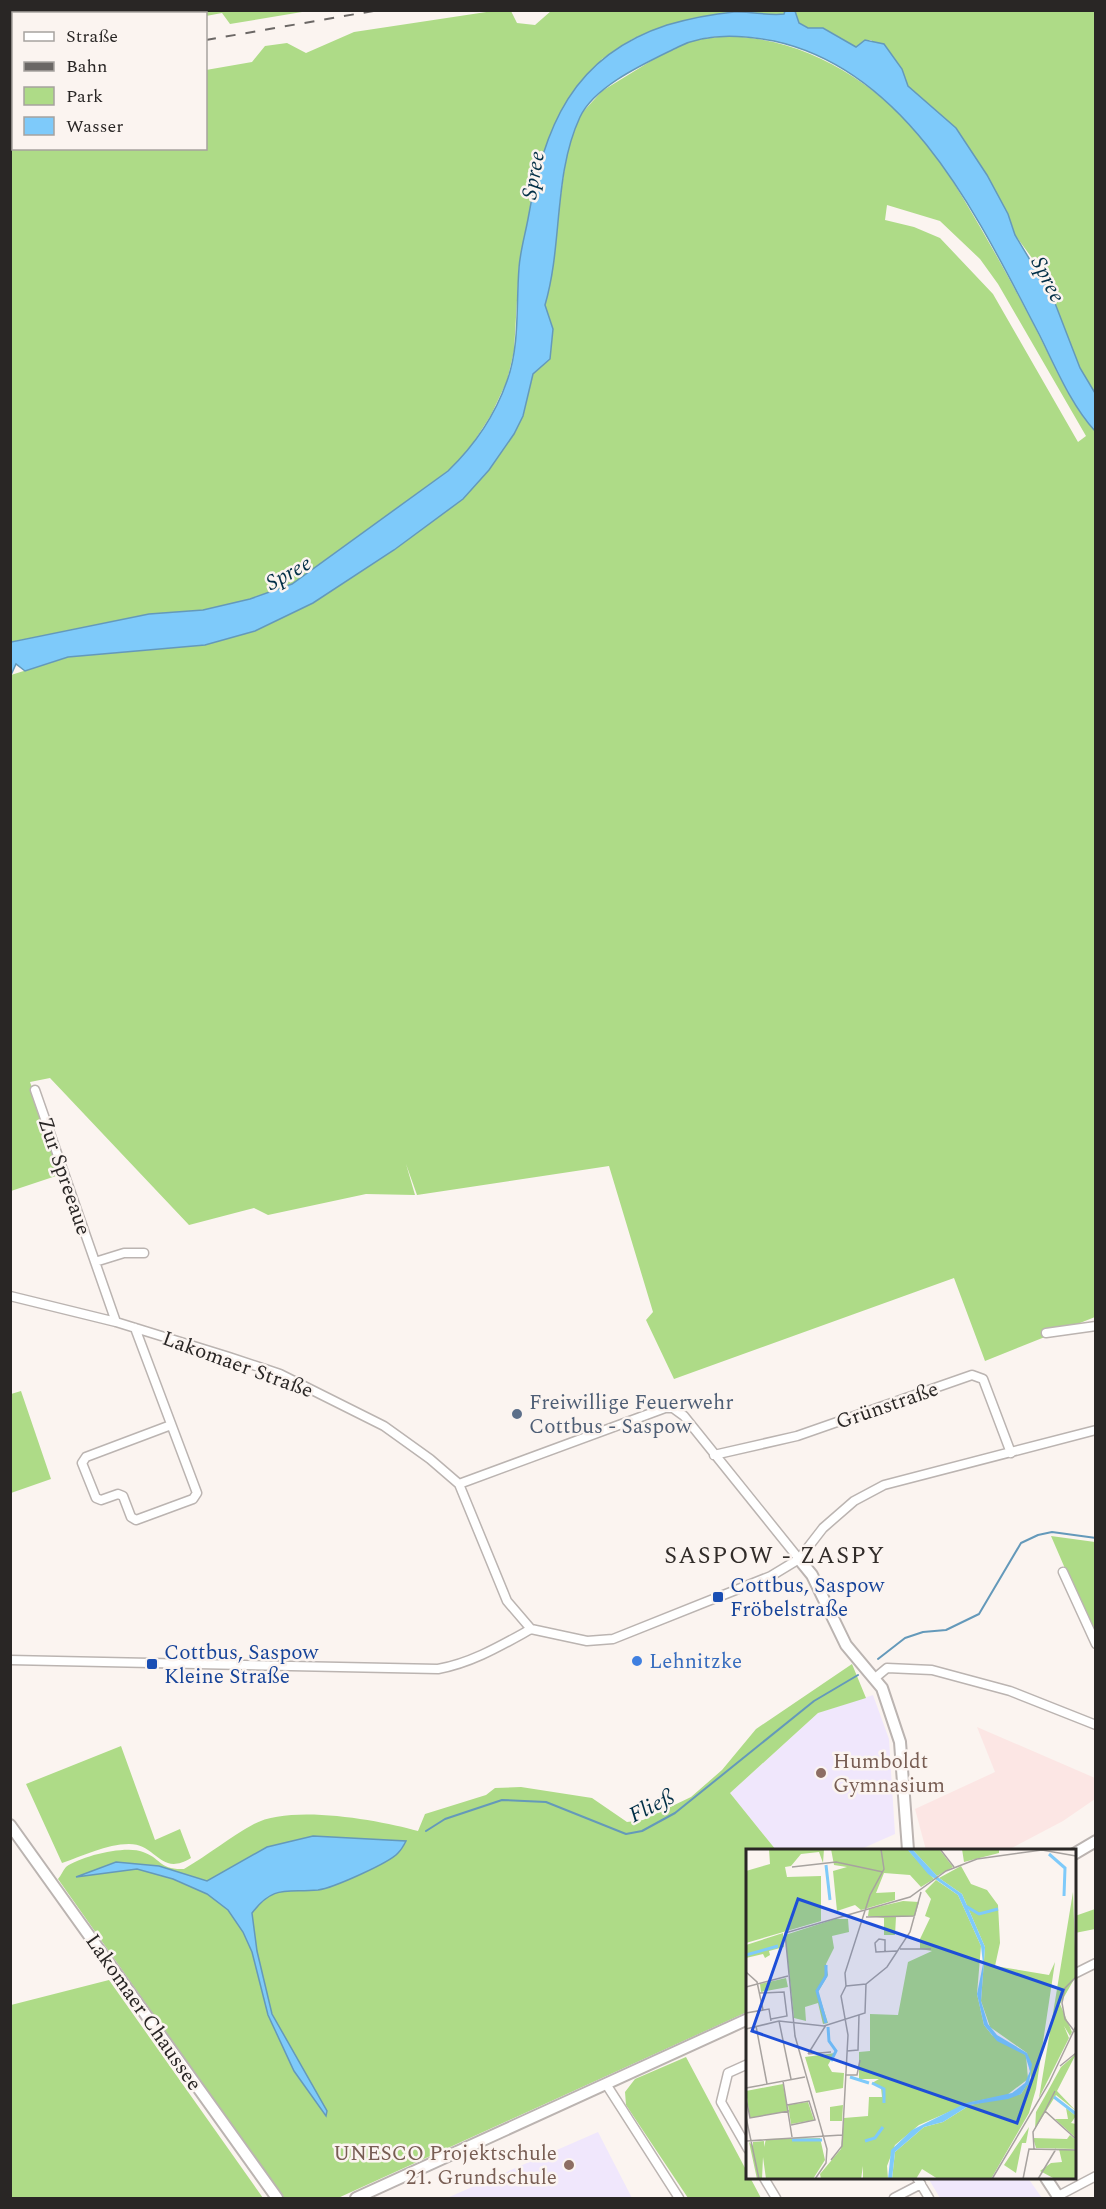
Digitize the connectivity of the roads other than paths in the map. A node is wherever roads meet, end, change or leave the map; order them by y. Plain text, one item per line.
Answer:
1 (35, 1090) dead end
2 (144, 1253) dead end
3 (96, 1263) junction
4 (10, 1296) edge
5 (116, 1322) junction
6 (1095, 1326) edge
7 (135, 1328) junction
8 (1046, 1333) dead end
9 (171, 1425) junction
10 (1095, 1430) edge
11 (1011, 1453) junction
12 (714, 1455) junction
13 (459, 1484) junction
14 (799, 1559) junction
15 (1063, 1572) dead end
16 (531, 1629) junction
17 (1095, 1644) edge
18 (10, 1660) edge
19 (875, 1678) junction
20 (1095, 1725) edge
21 (10, 1825) edge
22 (1095, 1841) edge
23 (908, 1849) edge
24 (1076, 1853) edge
25 (1095, 1962) edge
26 (1076, 1973) edge
27 (746, 2019) edge
28 (746, 2064) edge
29 (606, 2084) junction
30 (746, 2147) edge
31 (1095, 2176) edge
32 (765, 2179) edge
33 (1047, 2179) edge
34 (919, 2181) edge
35 (1058, 2197) edge
36 (277, 2199) edge
37 (356, 2199) edge
38 (679, 2199) edge
39 (776, 2199) edge
40 (894, 2199) edge
41 (929, 2199) edge

1 - 3 street, Zur Spreeaue
2 - 3 street, Zur Spreeaue
3 - 5 street, Zur Spreeaue
4 - 5 street, Lakomaer Straße
5 - 7 street, Lakomaer Straße
6 - 8 street
7 - 9 street
7 - 13 street, Lakomaer Straße
9 - 9 street
10 - 11 street
11 - 12 street, Grünstraße
11 - 14 street
12 - 13 street
12 - 14 street
13 - 16 street, Lakomaer Straße
14 - 16 street
14 - 19 street
15 - 17 street
16 - 18 street
19 - 20 street
19 - 23 street
21 - 36 street, Lakomaer Chaussee
22 - 24 street
25 - 26 street
27 - 29 street
28 - 30 street
29 - 37 street
29 - 38 street
31 - 35 street
32 - 39 street
33 - 35 street
34 - 40 street
34 - 41 street

